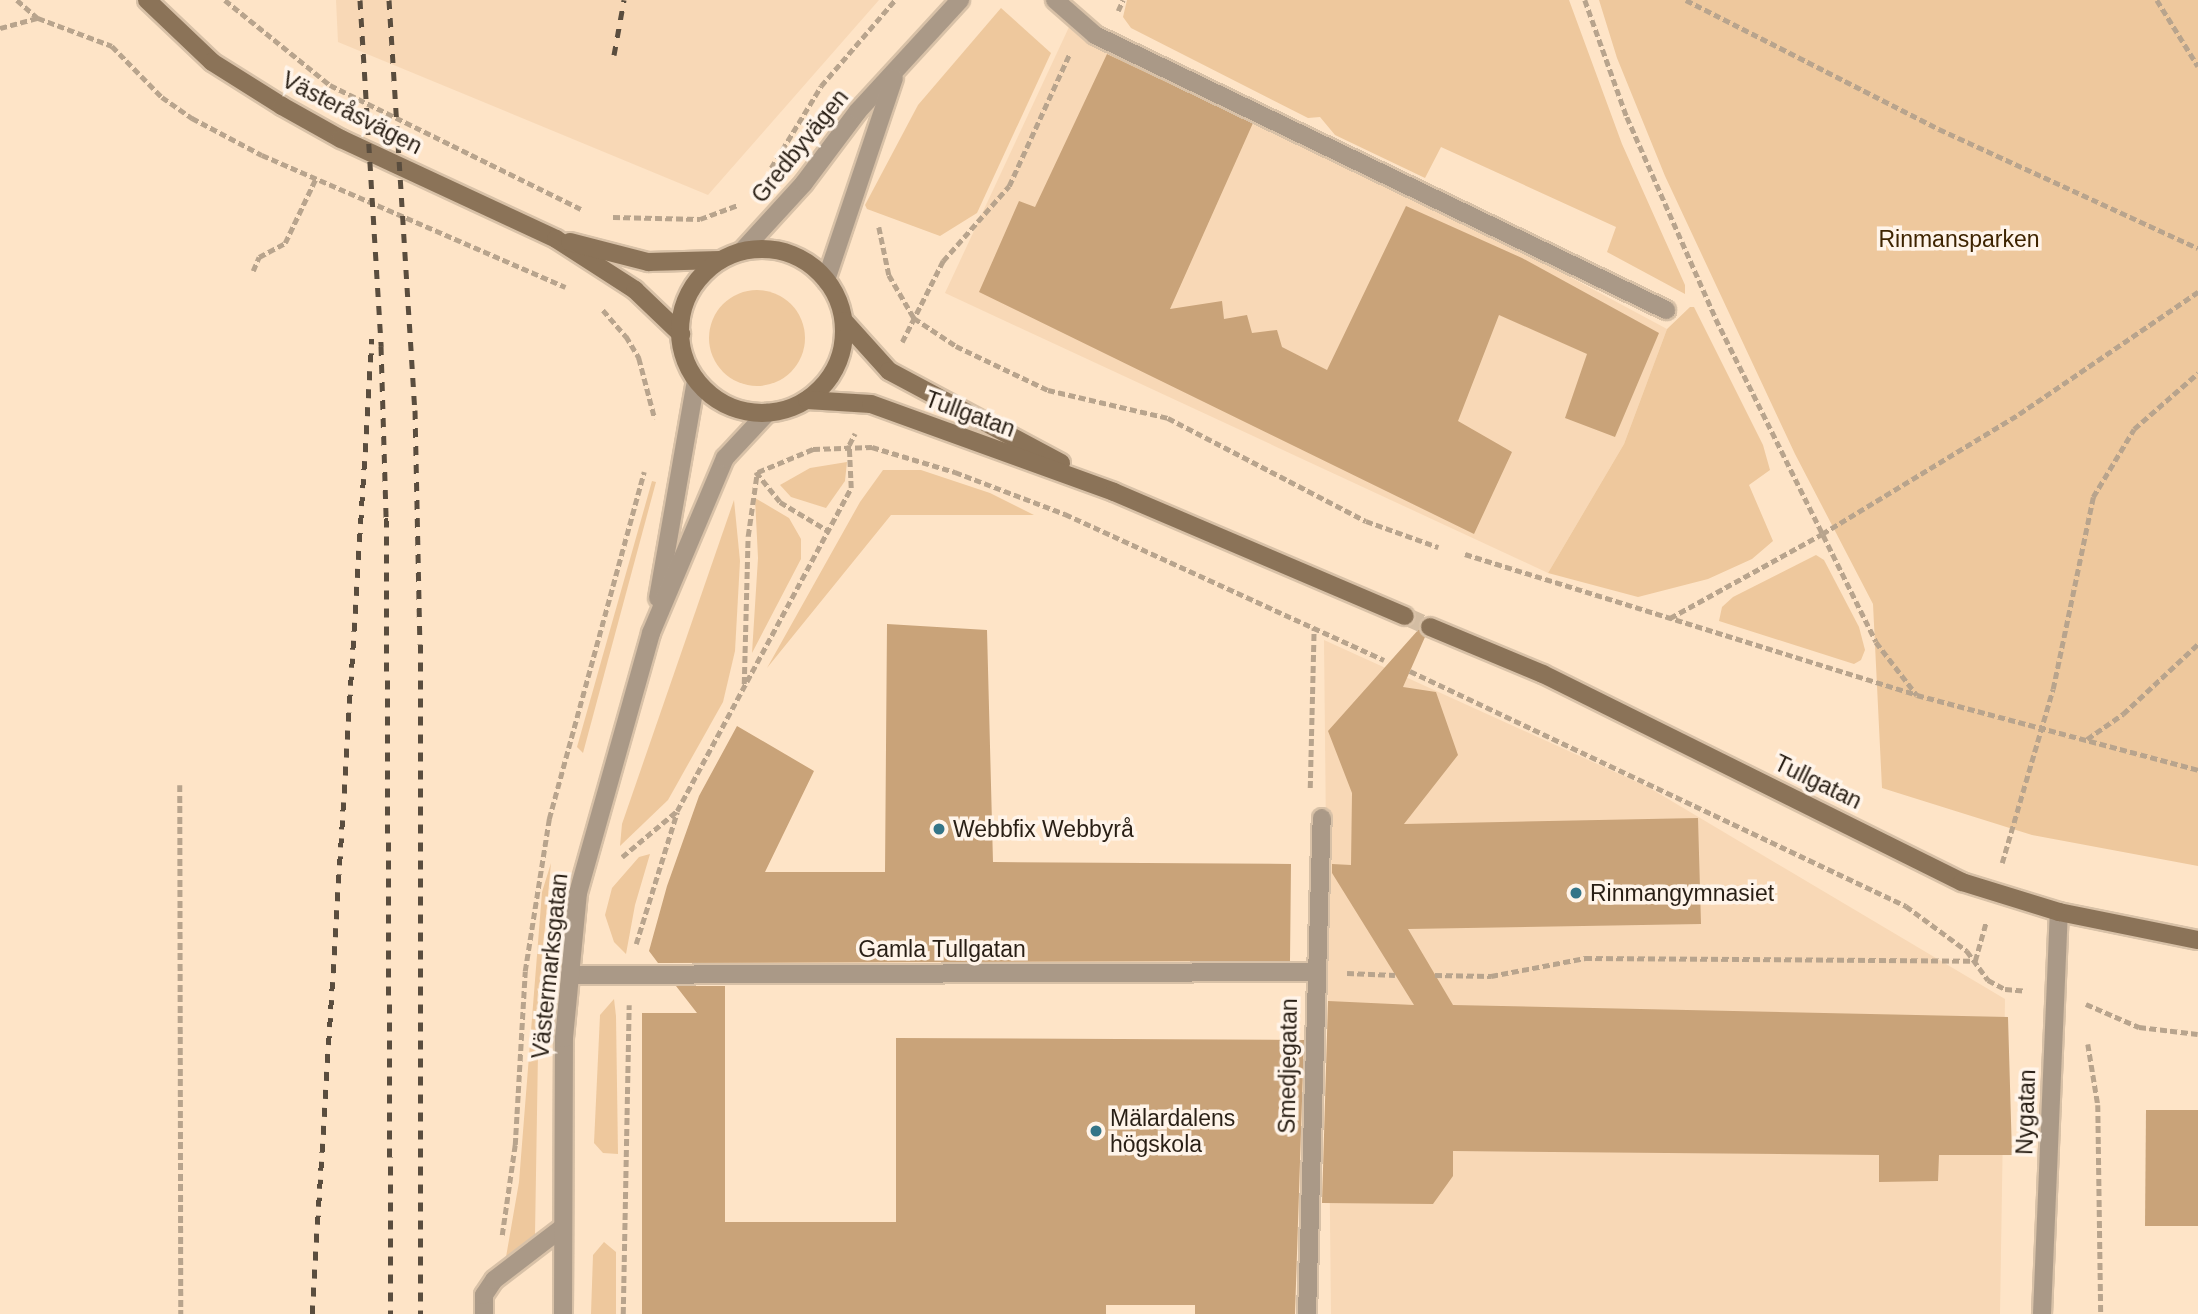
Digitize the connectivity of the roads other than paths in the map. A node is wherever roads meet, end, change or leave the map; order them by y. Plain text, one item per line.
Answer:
1 (146, 0) edge
2 (960, 0) edge
3 (1055, 0) edge
4 (896, 71) junction
5 (556, 239) junction
6 (742, 251) junction
7 (720, 260) junction
8 (826, 280) junction
9 (1666, 310) dead end
10 (844, 321) junction
11 (681, 334) junction
12 (696, 380) junction
13 (807, 400) junction
14 (767, 413) junction
15 (1114, 492) junction
16 (1405, 616) tunnel mouth
17 (1430, 627) tunnel mouth
18 (651, 633) junction
19 (1322, 818) road end
20 (2059, 912) junction
21 (2198, 940) edge
22 (1315, 972) junction
23 (570, 975) junction
24 (564, 1227) junction
25 (484, 1314) edge
26 (563, 1314) edge
27 (1307, 1314) edge
28 (2042, 1314) edge

1 - 5 street, Västeråsvägen
2 - 4 street, Gredbyvägen
3 - 9 street
4 - 6 street, Gredbyvägen
4 - 8 street, Gredbyvägen
5 - 7 street, Västeråsvägen
5 - 11 street, Västeråsvägen
6 - 7 street
6 - 8 street
7 - 11 street
8 - 10 street
10 - 13 street
10 - 15 street, Tullgatan
11 - 12 street
12 - 14 street
12 - 18 street, Västermarksgatan
13 - 14 street
13 - 15 street, Tullgatan
14 - 18 street, Västermarksgatan
15 - 16 street, Tullgatan
17 - 20 street, Tullgatan
18 - 23 street, Västermarksgatan
19 - 22 street, Smedjegatan
20 - 21 street, Tullgatan
20 - 28 street, Nygatan
22 - 23 street, Gamla Tullgatan
22 - 27 street, Smedjegatan
23 - 24 street, Västermarksgatan
24 - 25 street
24 - 26 street, Västermarksgatan

